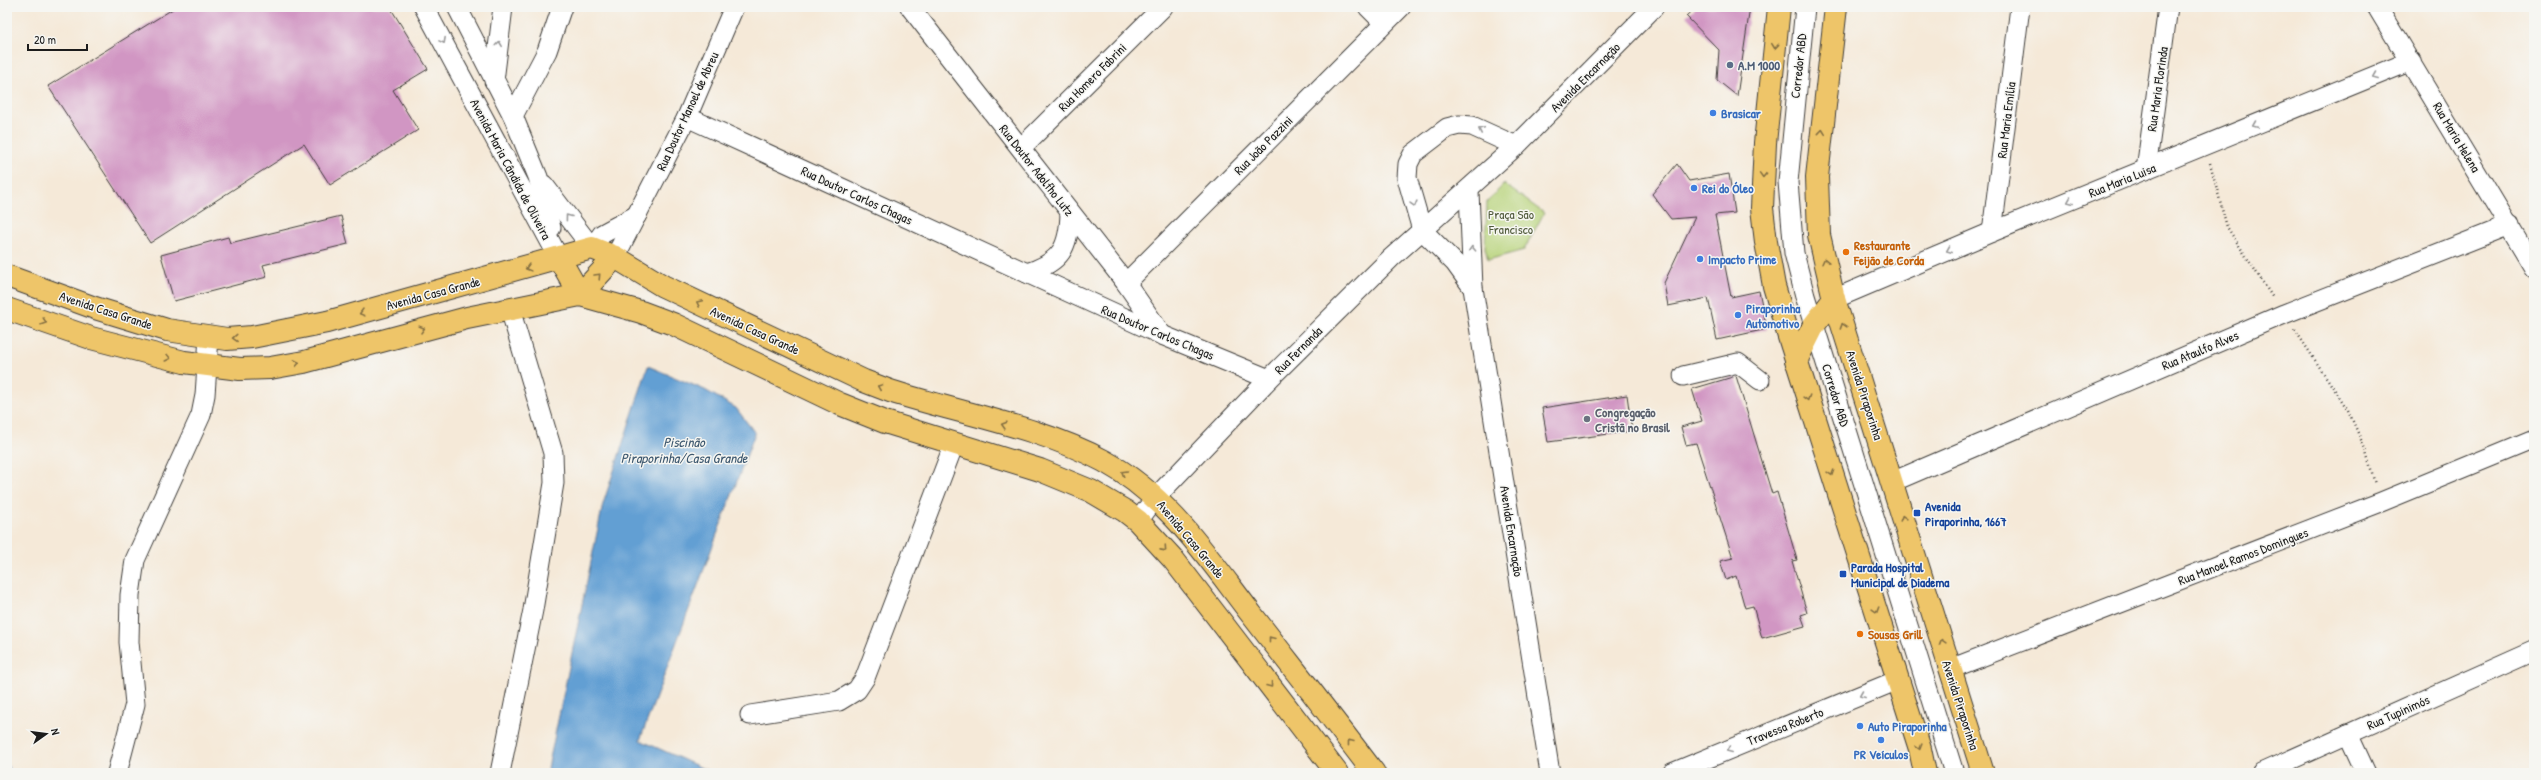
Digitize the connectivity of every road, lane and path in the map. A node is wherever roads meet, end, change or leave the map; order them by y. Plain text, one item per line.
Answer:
1 (424, 7) edge
2 (457, 7) edge
3 (503, 7) edge
4 (562, 7) edge
5 (734, 7) edge
6 (1163, 7) edge
7 (1368, 7) edge
8 (1401, 7) edge
9 (1654, 7) edge
10 (1779, 7) edge
11 (1805, 7) edge
12 (1836, 7) edge
13 (2020, 7) edge
14 (2168, 7) edge
15 (2378, 7) edge
16 (918, 10) edge
17 (1384, 23) junction
18 (2411, 61) junction
19 (494, 81) junction
20 (513, 116) junction
21 (687, 117) junction
22 (1516, 146) junction
23 (1021, 148) junction
24 (2146, 170) junction
25 (538, 177) junction
26 (1469, 190) junction
27 (1070, 213) junction
28 (637, 214) junction
29 (2510, 225) junction
30 (1422, 230) junction
31 (1992, 232) junction
32 (592, 248) junction
33 (615, 257) junction
34 (559, 258) junction
35 (2534, 268) edge
36 (1027, 273) junction
37 (7, 276) edge
38 (1126, 283) junction
39 (1474, 288) junction
40 (580, 295) junction
41 (1834, 299) junction
42 (7, 308) edge
43 (510, 309) junction
44 (1814, 325) junction
45 (1162, 335) junction
46 (209, 337) junction
47 (1796, 361) junction
48 (208, 366) junction
49 (1682, 376) dead end
50 (1269, 379) junction
51 (1760, 380) dead end
52 (2534, 439) edge
53 (954, 444) junction
54 (1892, 482) junction
55 (1156, 497) junction
56 (1138, 521) junction
57 (2534, 650) edge
58 (1950, 669) junction
59 (1898, 680) junction
60 (750, 715) dead end
61 (2348, 734) junction
62 (1367, 770) edge
63 (117, 773) edge
64 (500, 773) edge
65 (1337, 773) edge
66 (1550, 773) edge
67 (1672, 773) edge
68 (1925, 773) edge
69 (1954, 773) edge
70 (1983, 773) edge
71 (2261, 773) edge
72 (2366, 773) edge

1 -> 34 street, Avenida Maria Cândida de Oliveira
2 - 19 street, Avenida Maria Cândida de Oliveira
19 -> 3 street
4 - 20 street
5 - 21 street, Rua Doutor Manoel de Abreu
6 - 23 street, Rua Homero Fabrini
7 - 17 street
8 - 17 street, Rua João Pazzini
9 - 22 street, Avenida Encarnação
10 -> 47 main road
11 - 44 street, Corredor ABD
41 -> 12 main road, Avenida Piraporinha
13 - 31 street, Rua Maria Emília
14 - 24 street, Rua Maria Florinda
15 - 18 street, Rua Maria Helena
16 - 23 street, Rua Doutor Adolfho Lutz
17 - 38 street, Rua João Pazzini
18 -> 24 street, Rua Maria Luisa
18 - 29 street, Rua Maria Helena
19 - 20 street, Avenida Maria Cândida de Oliveira
20 - 25 street, Avenida Maria Cândida de Oliveira
21 - 28 street, Rua Doutor Manoel de Abreu
21 - 36 street, Rua Doutor Carlos Chagas
22 - 26 street, Avenida Encarnação
22 -> 30 street, Avenida Encarnação
23 - 27 street, Rua Doutor Adolfho Lutz
24 -> 31 street, Rua Maria Luisa
32 -> 25 street, Avenida Maria Cândida de Oliveira
25 - 34 street, Avenida Maria Cândida de Oliveira
26 - 30 street, Rua Fernanda
39 -> 26 street, Avenida Encarnação
27 - 36 street
27 - 38 street, Rua Doutor Adolfho Lutz
28 - 32 street
28 - 33 street, Rua Doutor Manoel de Abreu
29 - 35 street, Rua Maria Helena
29 - 54 street, Rua Ataulfo Alves
30 - 39 street, Avenida Encarnação
30 - 50 street, Rua Fernanda
31 -> 41 street, Rua Maria Luisa
32 - 33 main road, Avenida Casa Grande
32 - 34 main road, Avenida Casa Grande
40 -> 33 main road
55 -> 33 main road, Avenida Casa Grande
34 - 40 main road
34 -> 46 main road, Avenida Casa Grande
36 - 45 street, Rua Doutor Carlos Chagas
37 - 46 main road, Avenida Casa Grande
38 - 45 street, Rua Doutor Adolfho Lutz
39 - 66 street, Avenida Encarnação
40 - 43 main road, Avenida Casa Grande
40 - 53 main road, Avenida Casa Grande
41 - 44 main road
54 -> 41 main road, Avenida Piraporinha
42 -> 48 main road, Avenida Casa Grande
48 -> 43 main road, Avenida Casa Grande
43 - 64 street
44 - 47 main road
44 - 69 street, Corredor ABD
45 - 50 street, Rua Doutor Carlos Chagas
46 - 48 street
47 -> 59 main road
48 - 63 street
49 - 51 street
50 - 55 street, Rua Fernanda
52 - 58 street, Rua Manoel Ramos Domingues
53 - 56 main road, Avenida Casa Grande
53 - 60 street
58 -> 54 main road, Avenida Piraporinha
55 - 56 street, Rua Fernanda
62 -> 55 main road, Avenida Casa Grande
56 -> 65 main road, Avenida Casa Grande
57 - 61 street, Rua Tupinimós
58 - 70 main road, Avenida Piraporinha
59 -> 67 street, Travessa Roberto
59 -> 68 main road
61 - 71 street, Rua Tupinimós
61 - 72 street

